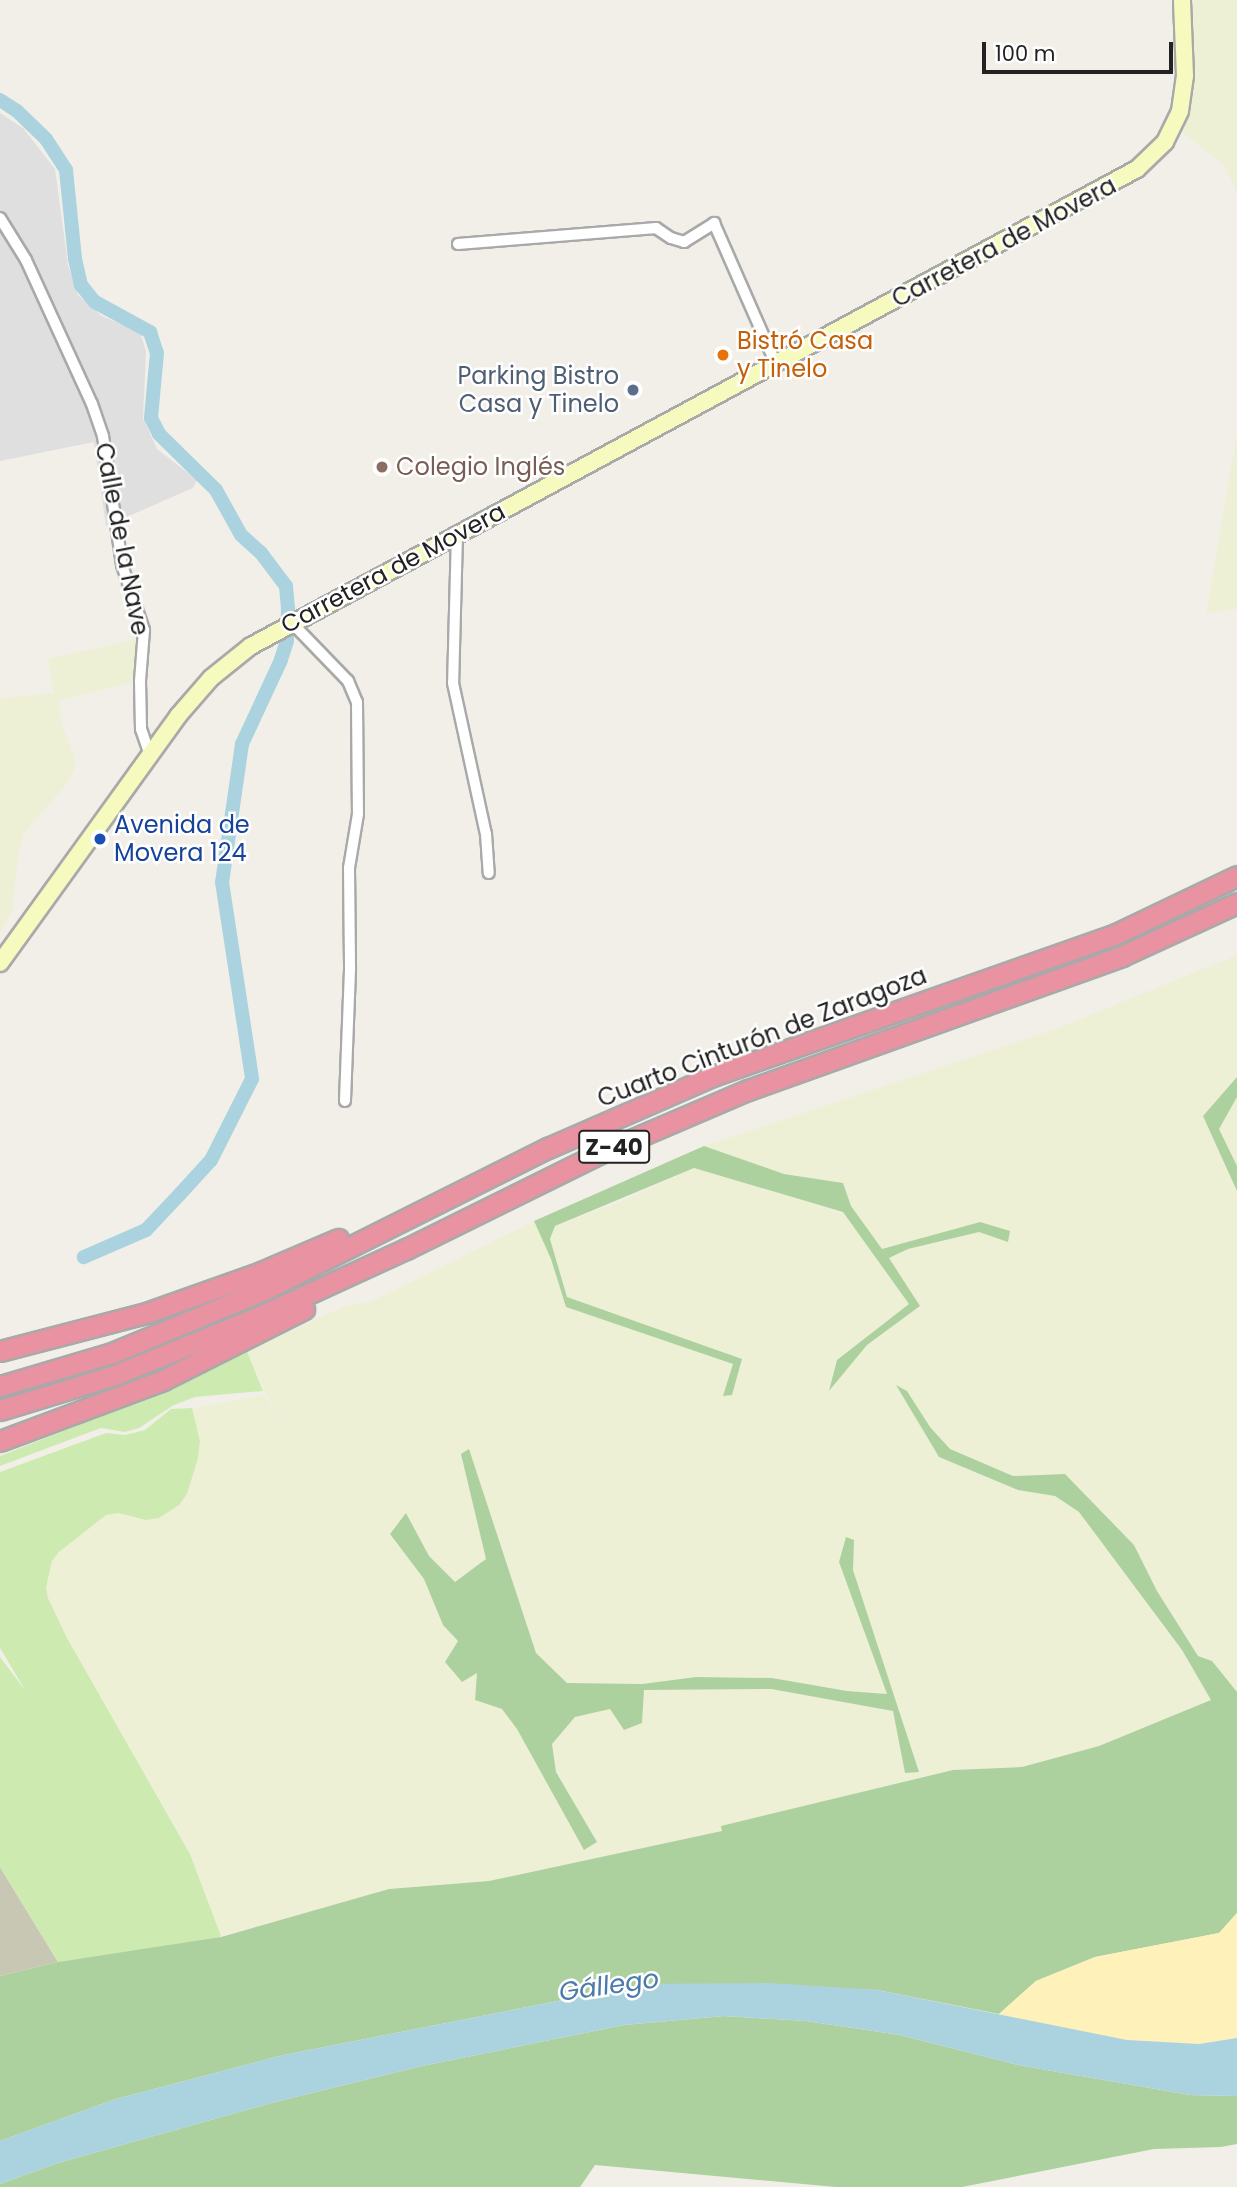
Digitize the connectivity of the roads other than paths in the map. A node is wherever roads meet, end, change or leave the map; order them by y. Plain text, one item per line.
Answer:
1 (1182, 0) edge
2 (0, 218) edge
3 (458, 244) dead end
4 (776, 364) junction
5 (457, 534) junction
6 (296, 627) junction
7 (150, 755) junction
8 (489, 873) dead end
9 (1237, 876) edge
10 (1237, 903) edge
11 (0, 962) edge
12 (345, 1101) dead end
13 (461, 1191) junction
14 (406, 1249) junction
15 (0, 1351) edge
16 (0, 1387) edge
17 (0, 1410) edge
18 (0, 1441) edge

1 - 4 main road, Carretera de Movera
2 - 7 street, Calle de la Nave
3 - 4 street
4 - 5 main road, Carretera de Movera
5 - 6 main road, Carretera de Movera
5 - 8 street
6 - 7 main road, Carretera de Movera
6 - 12 street
7 - 11 main road, Carretera de Movera
9 - 13 highway, Cuarto Cinturón de Zaragoza / Z-40
10 - 14 highway, Z-40
13 - 15 highway
13 - 16 highway, Cuarto Cinturón de Zaragoza / Z-40
14 - 17 highway, Z-40
14 - 18 highway

